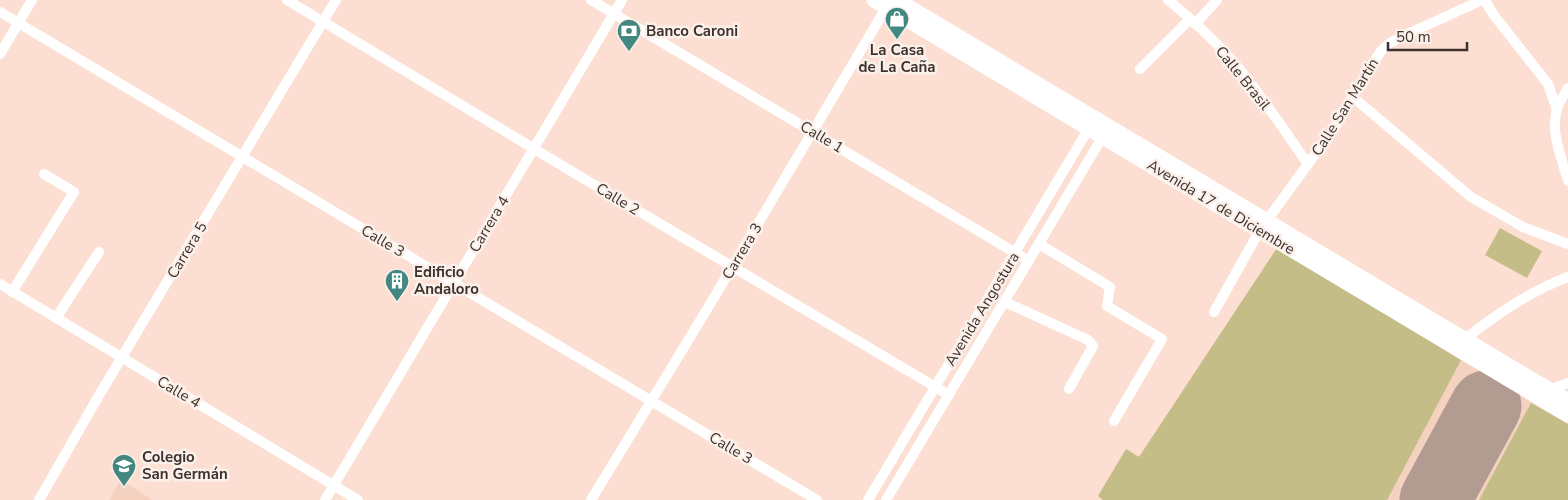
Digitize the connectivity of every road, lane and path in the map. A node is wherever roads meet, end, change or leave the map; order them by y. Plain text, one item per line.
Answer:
1 (32, 0) edge
2 (288, 0) edge
3 (336, 0) edge
4 (592, 0) edge
5 (622, 0) edge
6 (1168, 0) edge
7 (1217, 0) edge
8 (1484, 0) edge
9 (887, 2) edge
10 (0, 12) edge
11 (614, 13) junction
12 (323, 21) junction
13 (1193, 21) junction
14 (18, 23) junction
15 (0, 54) edge
16 (1140, 69) dead end
17 (1568, 88) edge
18 (1353, 97) junction
19 (1557, 110) junction
20 (1092, 123) junction
21 (1106, 131) junction
22 (813, 132) junction
23 (534, 148) junction
24 (242, 157) junction
25 (1308, 164) junction
26 (44, 174) dead end
27 (1568, 181) edge
28 (1264, 225) junction
29 (1039, 244) junction
30 (1568, 244) edge
31 (99, 252) dead end
32 (1016, 253) junction
33 (1029, 261) junction
34 (732, 267) junction
35 (1568, 277) edge
36 (454, 283) junction
37 (0, 284) edge
38 (12, 292) junction
39 (1005, 302) junction
40 (1214, 312) dead end
41 (56, 318) junction
42 (1465, 339) junction
43 (122, 358) junction
44 (1568, 383) edge
45 (936, 387) junction
46 (1069, 389) dead end
47 (1550, 390) junction
48 (949, 396) junction
49 (651, 401) junction
50 (1568, 401) edge
51 (1568, 415) edge
52 (1114, 421) dead end
53 (334, 485) junction
54 (39, 500) edge
55 (325, 500) edge
56 (358, 500) edge
57 (591, 500) edge
58 (817, 500) edge
59 (868, 500) edge
60 (886, 500) edge

1 - 14 street
2 - 12 street, Calle 2
3 - 12 street, Carrera 5
4 - 11 street, Calle 1
5 - 11 street, Carrera 4
6 - 13 street, Calle Brasil
7 - 13 street
8 - 18 street, Calle San Martín
8 - 19 street
9 - 20 street, Avenida 17 de Diciembre
9 - 22 street, Carrera 3
10 - 14 street, Calle 3
11 - 22 street, Calle 1
11 - 23 street, Carrera 4
12 - 23 street, Calle 2
12 - 24 street, Carrera 5
13 - 16 street
13 - 25 street, Calle Brasil
14 - 15 street
14 - 24 street, Calle 3
17 - 19 street
18 - 25 street, Calle San Martín
18 - 30 street
19 - 27 street
20 - 21 street, Avenida 17 de Diciembre
20 - 32 street, Avenida Angostura
21 - 28 street, Avenida 17 de Diciembre
21 - 29 street, Avenida Angostura
22 - 32 street, Calle 1
22 - 34 street, Carrera 3
23 - 34 street, Calle 2
23 - 36 street, Carrera 4
24 - 36 street, Calle 3
24 - 43 street, Carrera 5
25 - 28 street, Calle San Martín
26 - 38 street
28 - 40 street, Calle San Martín
28 - 42 street, Avenida 17 de Diciembre
28 - 51 street, Avenida 17 de Diciembre
29 - 33 street, Avenida Angostura
29 - 52 street
31 - 41 street
32 - 33 street, Calle 1
32 - 45 street, Avenida Angostura
33 - 39 street, Avenida Angostura
34 - 45 street, Calle 2
34 - 49 street, Carrera 3
35 - 42 street
36 - 49 street, Calle 3
36 - 53 street, Carrera 4
37 - 38 street, Calle 4
38 - 41 street, Calle 4
39 - 46 street
39 - 48 street, Avenida Angostura
41 - 43 street, Calle 4
42 - 47 street, Avenida 17 de Diciembre
43 - 53 street, Calle 4
43 - 54 street, Carrera 5
44 - 47 street
45 - 48 street, Calle 2
45 - 59 street, Avenida Angostura
47 - 50 street, Avenida 17 de Diciembre
48 - 60 street, Avenida Angostura
49 - 57 street, Carrera 3
49 - 58 street, Calle 3
53 - 55 street, Carrera 4
53 - 56 street, Calle 4

